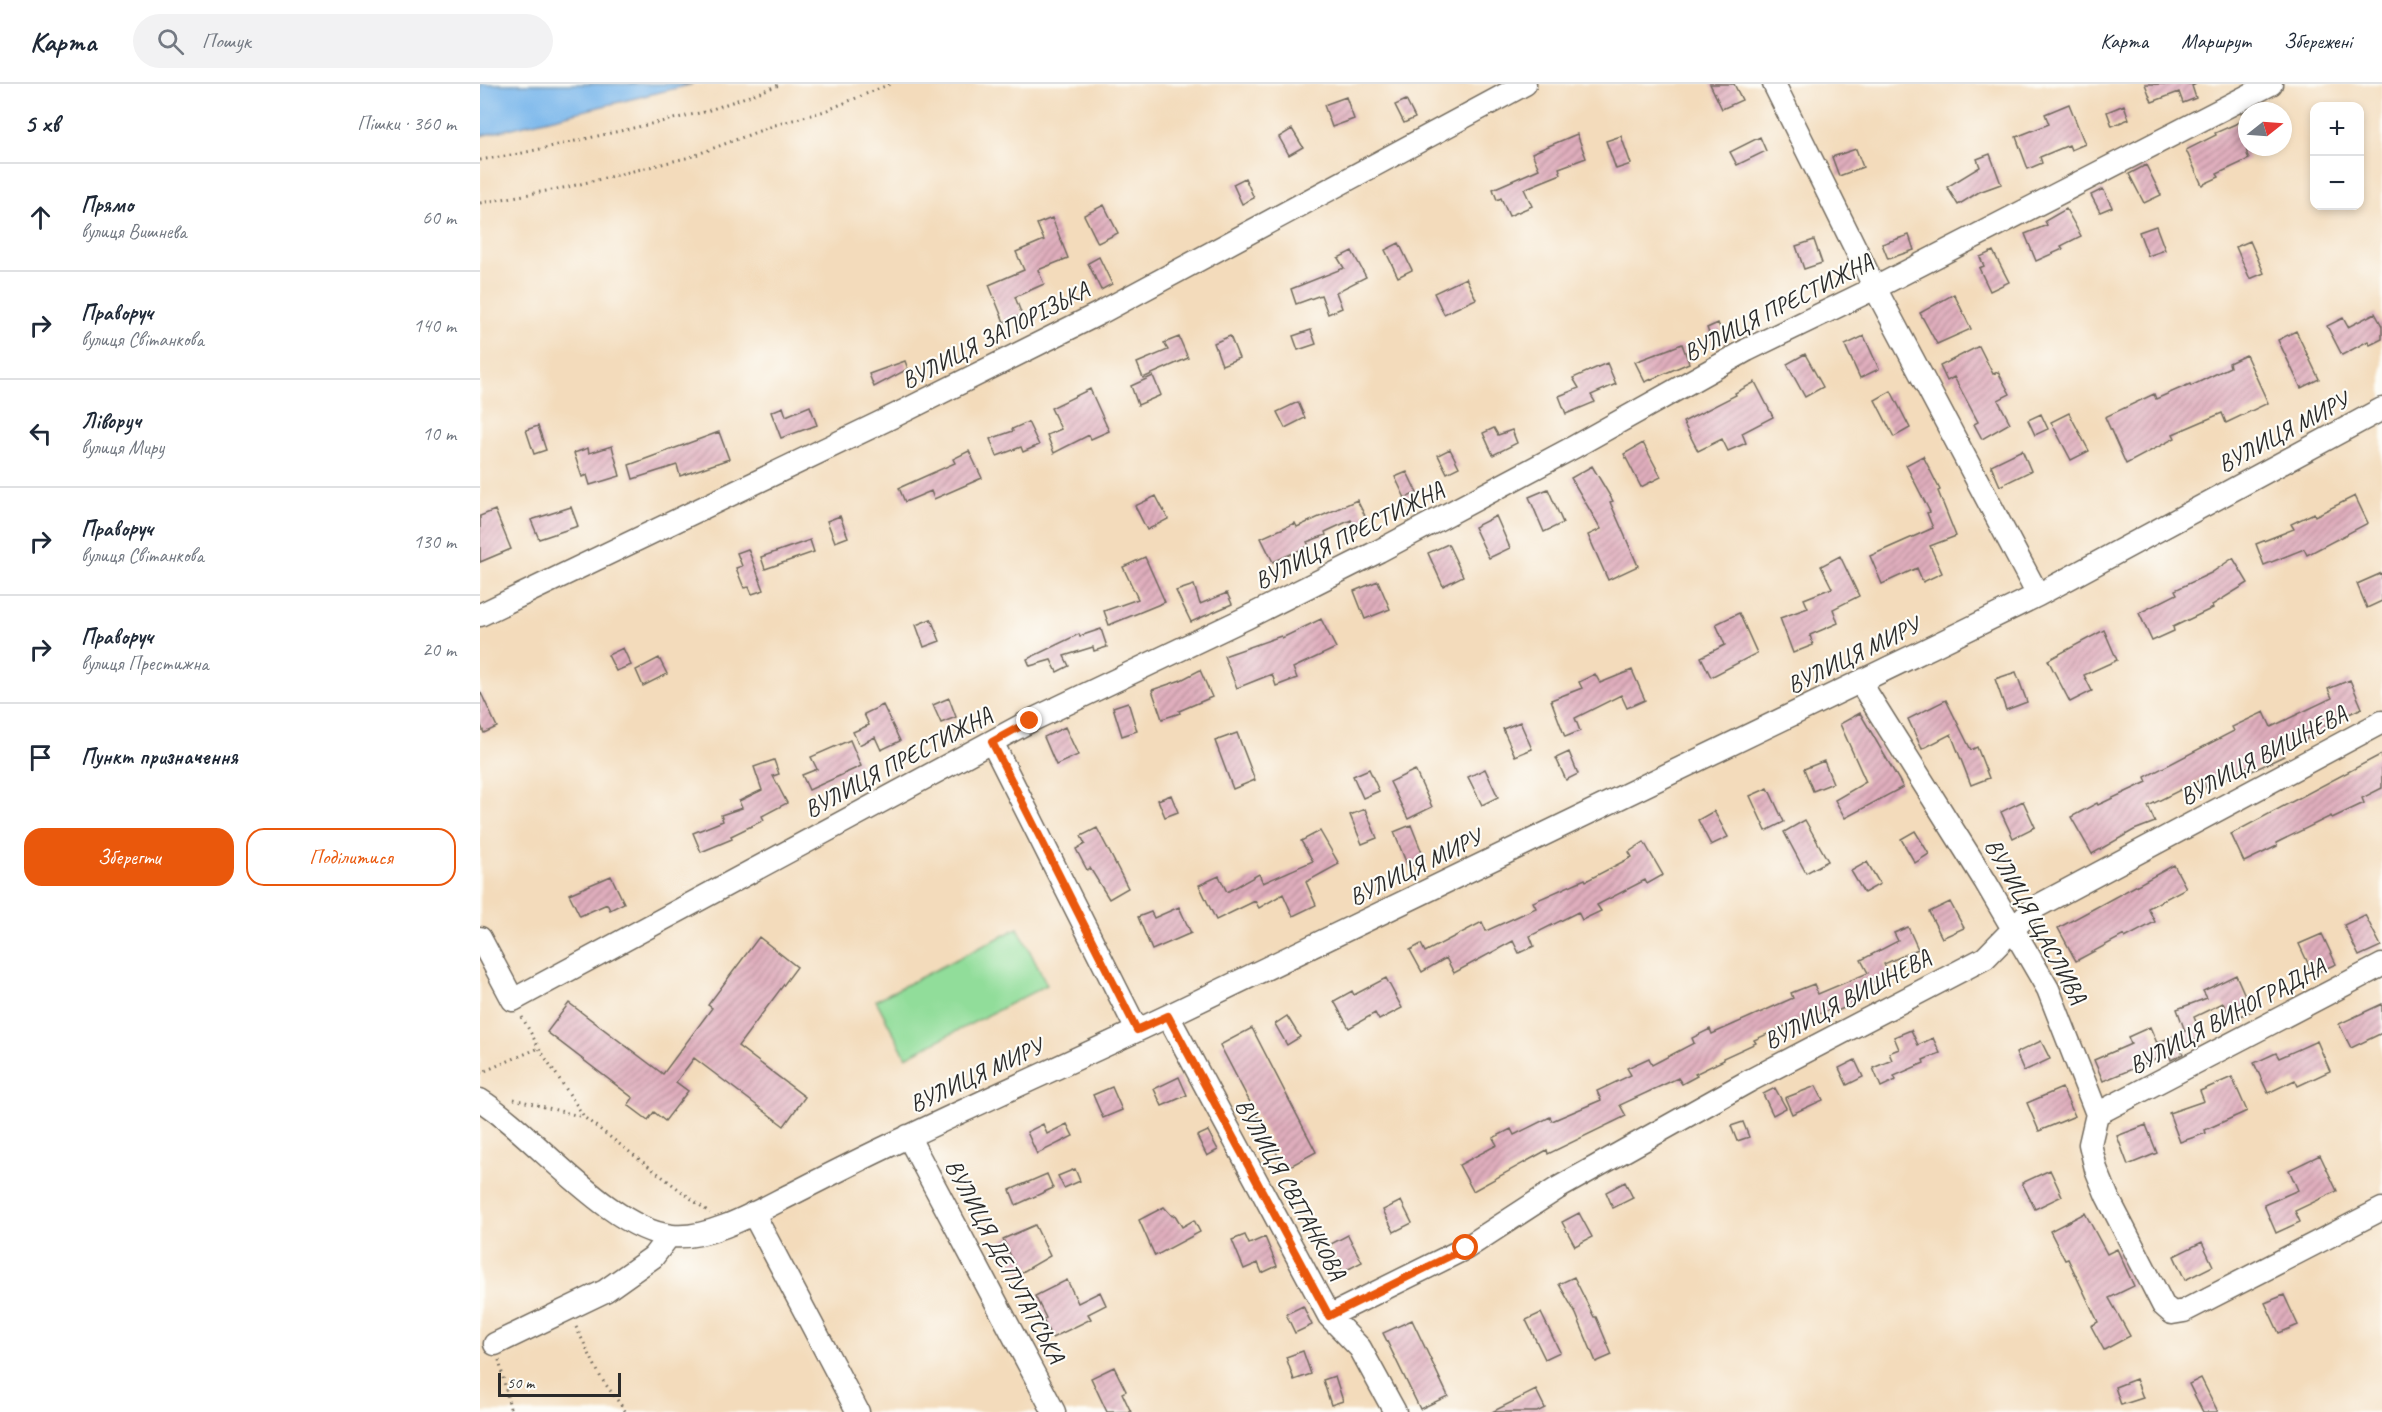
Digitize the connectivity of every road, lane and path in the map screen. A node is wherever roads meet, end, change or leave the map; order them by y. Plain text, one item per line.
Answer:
1 (782, 84) edge
2 (890, 84) edge
3 (1525, 84) edge
4 (1774, 84) edge
5 (2271, 84) edge
6 (480, 160) edge
7 (480, 203) edge
8 (1875, 288) junction
9 (2382, 409) edge
10 (2038, 594) junction
11 (480, 615) edge
12 (1860, 681) junction
13 (2382, 722) edge
14 (992, 742) junction
15 (2013, 931) junction
16 (480, 938) edge
17 (2382, 965) edge
18 (513, 1000) junction
19 (1168, 1016) junction
20 (1137, 1030) junction
21 (539, 1048) junction
22 (480, 1073) edge
23 (503, 1096) dead end
24 (480, 1100) edge
25 (2097, 1114) junction
26 (585, 1118) junction
27 (908, 1136) junction
28 (2382, 1209) edge
29 (753, 1213) junction
30 (726, 1225) junction
31 (669, 1236) junction
32 (567, 1310) junction
33 (1329, 1316) junction
34 (495, 1344) joint
35 (511, 1412) edge
36 (626, 1412) edge
37 (858, 1412) edge
38 (1054, 1412) edge
39 (1395, 1412) edge

1 - 6 path
2 - 7 path
3 - 11 street, ВУЛИЦЯ ЗАПОРІЗЬКА
4 - 8 street
5 - 8 street, ВУЛИЦЯ ПРЕСТИЖНА
8 - 10 street
8 - 14 street, ВУЛИЦЯ ПРЕСТИЖНА
9 - 10 street, ВУЛИЦЯ МИРУ
10 - 12 street, ВУЛИЦЯ МИРУ
12 - 15 street, ВУЛИЦЯ ЩАСЛИВА
12 - 19 street, ВУЛИЦЯ МИРУ
13 - 15 street, ВУЛИЦЯ ВИШНЕВА
14 - 18 street, ВУЛИЦЯ ПРЕСТИЖНА
14 - 20 street
15 - 25 street, ВУЛИЦЯ ЩАСЛИВА
15 - 33 street, ВУЛИЦЯ ВИШНЕВА
16 - 18 street
17 - 25 street, ВУЛИЦЯ ВИНОГРАДНА
18 - 21 path
19 - 20 street, ВУЛИЦЯ МИРУ
19 - 33 street, ВУЛИЦЯ СВІТАНКОВА
20 - 27 street, ВУЛИЦЯ МИРУ
21 - 22 path
21 - 26 path
23 - 26 path
24 - 31 street, ВУЛИЦЯ МИРУ
25 - 28 street
26 - 30 path
27 - 29 street, ВУЛИЦЯ МИРУ
27 - 38 street, ВУЛИЦЯ ДЕПУТАТСЬКА
29 - 30 street, ВУЛИЦЯ МИРУ
29 - 37 street
30 - 31 street, ВУЛИЦЯ МИРУ
31 - 32 street
32 - 34 street
32 - 36 path
33 - 39 street, ВУЛИЦЯ СВІТАНКОВА
34 - 35 path

